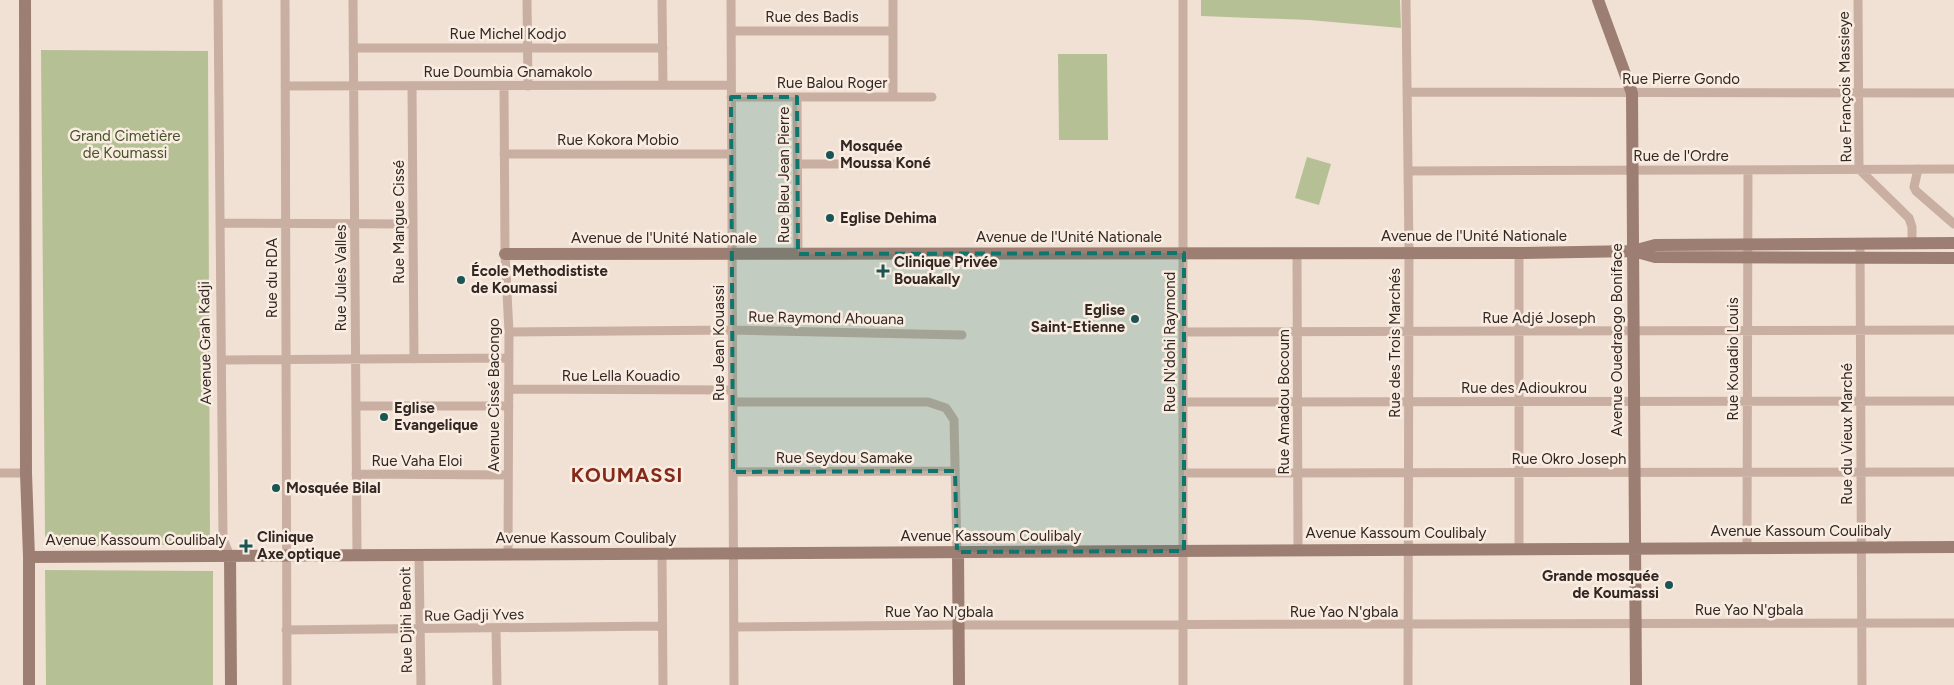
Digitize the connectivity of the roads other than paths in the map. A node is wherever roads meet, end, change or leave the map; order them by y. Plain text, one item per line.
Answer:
1 (25, 0) edge
2 (218, 0) edge
3 (285, 0) edge
4 (352, 0) edge
5 (527, 0) edge
6 (662, 0) edge
7 (731, 0) edge
8 (893, 0) edge
9 (1183, 0) edge
10 (1406, 0) edge
11 (1598, 0) edge
12 (1858, 0) edge
13 (731, 31) junction
14 (893, 31) junction
15 (353, 48) junction
16 (528, 48) junction
17 (663, 48) junction
18 (663, 85) junction
19 (731, 85) junction
20 (285, 86) junction
21 (353, 86) junction
22 (412, 86) junction
23 (504, 86) junction
24 (528, 86) junction
25 (1407, 92) junction
26 (1632, 93) junction
27 (1859, 93) junction
28 (1954, 93) edge
29 (731, 97) junction
30 (797, 97) junction
31 (893, 97) junction
32 (932, 97) dead end
33 (504, 154) junction
34 (731, 154) junction
35 (798, 164) junction
36 (920, 164) dead end
37 (1859, 169) junction
38 (1918, 169) junction
39 (1954, 169) edge
40 (1632, 170) junction
41 (1748, 170) junction
42 (1408, 171) junction
43 (220, 223) junction
44 (285, 223) junction
45 (354, 224) junction
46 (412, 224) junction
47 (1954, 224) edge
48 (1912, 243) junction
49 (1954, 243) edge
50 (1860, 244) junction
51 (1633, 250) junction
52 (1747, 250) junction
53 (1184, 253) junction
54 (1297, 253) junction
55 (1408, 253) junction
56 (1519, 253) junction
57 (505, 254) junction
58 (732, 254) junction
59 (798, 254) junction
60 (1860, 257) junction
61 (1954, 258) edge
62 (732, 330) junction
63 (1954, 330) edge
64 (1634, 331) junction
65 (1747, 331) junction
66 (1860, 331) junction
67 (509, 332) junction
68 (1184, 332) junction
69 (1297, 332) junction
70 (1408, 332) junction
71 (1519, 332) junction
72 (962, 335) dead end
73 (509, 358) junction
74 (286, 359) junction
75 (355, 359) junction
76 (414, 359) junction
77 (222, 360) junction
78 (509, 389) junction
79 (732, 390) junction
80 (1954, 401) edge
81 (733, 402) junction
82 (1184, 402) junction
83 (1297, 402) junction
84 (1408, 402) junction
85 (1519, 402) junction
86 (1634, 402) junction
87 (1747, 402) junction
88 (1861, 402) junction
89 (356, 406) junction
90 (509, 406) junction
91 (956, 471) junction
92 (733, 472) junction
93 (1747, 472) junction
94 (1861, 472) junction
95 (1954, 472) edge
96 (0, 473) edge
97 (26, 473) junction
98 (1184, 473) junction
99 (1519, 473) junction
100 (1635, 473) junction
101 (356, 474) junction
102 (1298, 474) junction
103 (1409, 474) junction
104 (508, 475) junction
105 (1861, 547) junction
106 (1954, 547) edge
107 (1747, 548) junction
108 (1519, 549) junction
109 (1636, 549) junction
110 (1298, 550) junction
111 (1409, 550) junction
112 (1184, 551) junction
113 (958, 552) junction
114 (662, 553) junction
115 (733, 553) junction
116 (508, 554) junction
117 (286, 555) junction
118 (357, 555) junction
119 (419, 555) junction
120 (230, 556) junction
121 (29, 557) junction
122 (1954, 623) edge
123 (1636, 624) junction
124 (1861, 624) junction
125 (958, 625) junction
126 (1409, 625) junction
127 (662, 626) junction
128 (1183, 626) junction
129 (734, 627) junction
130 (496, 628) junction
131 (420, 629) junction
132 (286, 630) junction
133 (29, 685) edge
134 (231, 685) edge
135 (286, 685) edge
136 (421, 685) edge
137 (497, 685) edge
138 (663, 685) edge
139 (734, 685) edge
140 (959, 685) edge
141 (1183, 685) edge
142 (1408, 685) edge
143 (1636, 685) edge
144 (1862, 685) edge

1 - 97 street
2 - 43 street, Avenue Grah Kadji
3 - 20 street, Rue du RDA
4 - 15 street, Rue Jules Valles
5 - 16 street
6 - 17 street
7 - 13 street, Rue Jean Kouassi
8 - 14 street
9 - 53 street, Rue N'dohi Raymond
10 - 25 street, Rue des Trois Marchés
11 - 26 street, Avenue Ouedraogo Boniface
12 - 27 street, Rue François Massieye
13 - 14 street, Rue des Badis
13 - 19 street, Rue Jean Kouassi
14 - 31 street
15 - 16 street, Rue Michel Kodjo
15 - 21 street, Rue Jules Valles
16 - 17 street, Rue Michel Kodjo
16 - 24 street
17 - 18 street
18 - 19 street, Rue Doumbia Gnamakolo
18 - 24 street, Rue Doumbia Gnamakolo
19 - 29 street, Rue Jean Kouassi
20 - 21 street, Rue Doumbia Gnamakolo
20 - 44 street, Rue du RDA
21 - 22 street, Rue Doumbia Gnamakolo
21 - 45 street, Rue Jules Valles
22 - 23 street, Rue Doumbia Gnamakolo
22 - 46 street, Rue Mangue Cissé
23 - 24 street, Rue Doumbia Gnamakolo
23 - 33 street, Avenue Cissé Bacongo
25 - 26 street, Rue Pierre Gondo
25 - 42 street, Rue des Trois Marchés
26 - 27 street, Rue Pierre Gondo
26 - 40 street, Avenue Ouedraogo Boniface
27 - 28 street, Rue Pierre Gondo
27 - 37 street, Rue François Massieye
29 - 30 street, Rue Balou Roger
29 - 34 street, Rue Jean Kouassi
30 - 31 street, Rue Balou Roger
30 - 35 street, Rue Bleu Jean Pierre
31 - 32 street, Rue Balou Roger
33 - 34 street, Rue Kokora Mobio
33 - 57 street, Avenue Cissé Bacongo
34 - 58 street, Rue Jean Kouassi
35 - 36 street
35 - 59 street, Rue Bleu Jean Pierre
37 - 38 street, Rue de l'Ordre
37 - 41 street, Rue de l'Ordre
37 - 48 street, Rue François Massieye
38 - 39 street, Rue de l'Ordre
38 - 47 street
40 - 41 street, Rue de l'Ordre
40 - 42 street, Rue de l'Ordre
40 - 51 street, Avenue Ouedraogo Boniface
41 - 52 street, Rue Kouadio Louis
42 - 55 street, Rue des Trois Marchés
43 - 44 street
43 - 77 street, Avenue Grah Kadji
44 - 45 street
44 - 74 street, Rue du RDA
45 - 46 street
45 - 75 street, Rue Jules Valles
46 - 76 street, Rue Mangue Cissé
48 - 49 street, Avenue de l'Unité Nationale
48 - 50 street, Avenue de l'Unité Nationale
50 - 52 street, Avenue de l'Unité Nationale
50 - 60 street, Rue du Vieux Marché
51 - 52 street, Avenue de l'Unité Nationale
51 - 56 street, Avenue de l'Unité Nationale
51 - 64 street, Avenue Ouedraogo Boniface
52 - 60 street, Avenue de l'Unité Nationale
52 - 65 street, Rue Kouadio Louis
53 - 54 street, Avenue de l'Unité Nationale
53 - 59 street, Avenue de l'Unité Nationale
53 - 68 street, Rue N'dohi Raymond
54 - 55 street, Avenue de l'Unité Nationale
54 - 69 street, Rue Amadou Bocoum
55 - 56 street, Avenue de l'Unité Nationale
55 - 70 street, Rue des Trois Marchés
56 - 71 street
57 - 58 street, Avenue de l'Unité Nationale
57 - 67 street, Avenue Cissé Bacongo
58 - 59 street, Avenue de l'Unité Nationale
58 - 62 street, Rue Jean Kouassi
60 - 61 street, Avenue de l'Unité Nationale
60 - 66 street, Rue du Vieux Marché
62 - 67 street, Rue Raymond Ahouana
62 - 72 street, Rue Raymond Ahouana
62 - 79 street, Rue Jean Kouassi
63 - 66 street, Rue Adjé Joseph
64 - 65 street, Rue Adjé Joseph
64 - 71 street, Rue Adjé Joseph
64 - 86 street, Avenue Ouedraogo Boniface
65 - 66 street, Rue Adjé Joseph
65 - 87 street, Rue Kouadio Louis
66 - 88 street, Rue du Vieux Marché
67 - 73 street, Avenue Cissé Bacongo
68 - 69 street, Rue Adjé Joseph
68 - 82 street, Rue N'dohi Raymond
69 - 70 street, Rue Adjé Joseph
69 - 83 street, Rue Amadou Bocoum
70 - 71 street, Rue Adjé Joseph
70 - 84 street, Rue des Trois Marchés
71 - 85 street
73 - 76 street
73 - 78 street, Avenue Cissé Bacongo
74 - 75 street
74 - 77 street
74 - 117 street, Rue du RDA
75 - 76 street
75 - 89 street, Rue Jules Valles
77 - 120 street, Avenue Grah Kadji
78 - 79 street, Rue Lella Kouadio
78 - 90 street, Avenue Cissé Bacongo
79 - 81 street, Rue Jean Kouassi
80 - 88 street, Rue des Adioukrou
81 - 91 street
81 - 92 street, Rue Jean Kouassi
82 - 83 street, Rue des Adioukrou
82 - 98 street, Rue N'dohi Raymond
83 - 84 street, Rue des Adioukrou
83 - 102 street, Rue Amadou Bocoum
84 - 85 street, Rue des Adioukrou
84 - 103 street, Rue des Trois Marchés
85 - 86 street, Rue des Adioukrou
85 - 99 street
86 - 87 street, Rue des Adioukrou
86 - 100 street, Avenue Ouedraogo Boniface
87 - 88 street, Rue des Adioukrou
87 - 93 street, Rue Kouadio Louis
88 - 94 street, Rue du Vieux Marché
89 - 90 street
89 - 101 street, Rue Jules Valles
90 - 104 street, Avenue Cissé Bacongo
91 - 92 street, Rue Seydou Samake
91 - 113 street
92 - 115 street, Rue Jean Kouassi
93 - 94 street, Rue Okro Joseph
93 - 100 street, Rue Okro Joseph
93 - 107 street, Rue Kouadio Louis
94 - 95 street, Rue Okro Joseph
94 - 105 street, Rue du Vieux Marché
96 - 97 street
97 - 121 street
98 - 102 street, Rue Okro Joseph
98 - 112 street, Rue N'dohi Raymond
99 - 100 street, Rue Okro Joseph
99 - 103 street, Rue Okro Joseph
99 - 108 street
100 - 109 street, Avenue Ouedraogo Boniface
101 - 104 street, Rue Vaha Eloi
101 - 118 street, Rue Jules Valles
102 - 103 street, Rue Okro Joseph
102 - 110 street, Rue Amadou Bocoum
103 - 111 street, Rue des Trois Marchés
104 - 116 street, Avenue Cissé Bacongo
105 - 106 street, Avenue Kassoum Coulibaly
105 - 107 street, Avenue Kassoum Coulibaly
105 - 124 street, Rue du Vieux Marché
107 - 109 street, Avenue Kassoum Coulibaly
108 - 109 street, Avenue Kassoum Coulibaly
108 - 111 street, Avenue Kassoum Coulibaly
109 - 123 street, Avenue Ouedraogo Boniface
110 - 111 street, Avenue Kassoum Coulibaly
110 - 112 street, Avenue Kassoum Coulibaly
111 - 126 street, Rue des Trois Marchés
112 - 113 street, Avenue Kassoum Coulibaly
112 - 128 street, Rue N'dohi Raymond
113 - 115 street, Avenue Kassoum Coulibaly
113 - 125 street
114 - 115 street, Avenue Kassoum Coulibaly
114 - 116 street, Avenue Kassoum Coulibaly
114 - 127 street
115 - 129 street, Rue Jean Kouassi
116 - 119 street, Avenue Kassoum Coulibaly
117 - 118 street, Avenue Kassoum Coulibaly
117 - 120 street, Avenue Kassoum Coulibaly
117 - 132 street, Rue du RDA
118 - 119 street, Avenue Kassoum Coulibaly
119 - 131 street, Rue Djihi Benoit
120 - 121 street, Avenue Kassoum Coulibaly
120 - 134 street, Avenue Grah Kadji
121 - 133 street
122 - 124 street, Rue Yao N'gbala
123 - 124 street, Rue Yao N'gbala
123 - 126 street, Rue Yao N'gbala
123 - 143 street, Avenue Ouedraogo Boniface
124 - 144 street, Rue du Vieux Marché
125 - 128 street, Rue Yao N'gbala
125 - 129 street, Rue Yao N'gbala
125 - 140 street
126 - 128 street, Rue Yao N'gbala
126 - 142 street, Rue des Trois Marchés
127 - 130 street, Rue Gadji Yves
127 - 138 street
128 - 141 street, Rue N'dohi Raymond
129 - 139 street, Rue Jean Kouassi
130 - 131 street, Rue Gadji Yves
130 - 137 street
131 - 132 street, Rue Gadji Yves
131 - 136 street, Rue Djihi Benoit
132 - 135 street, Rue du RDA

